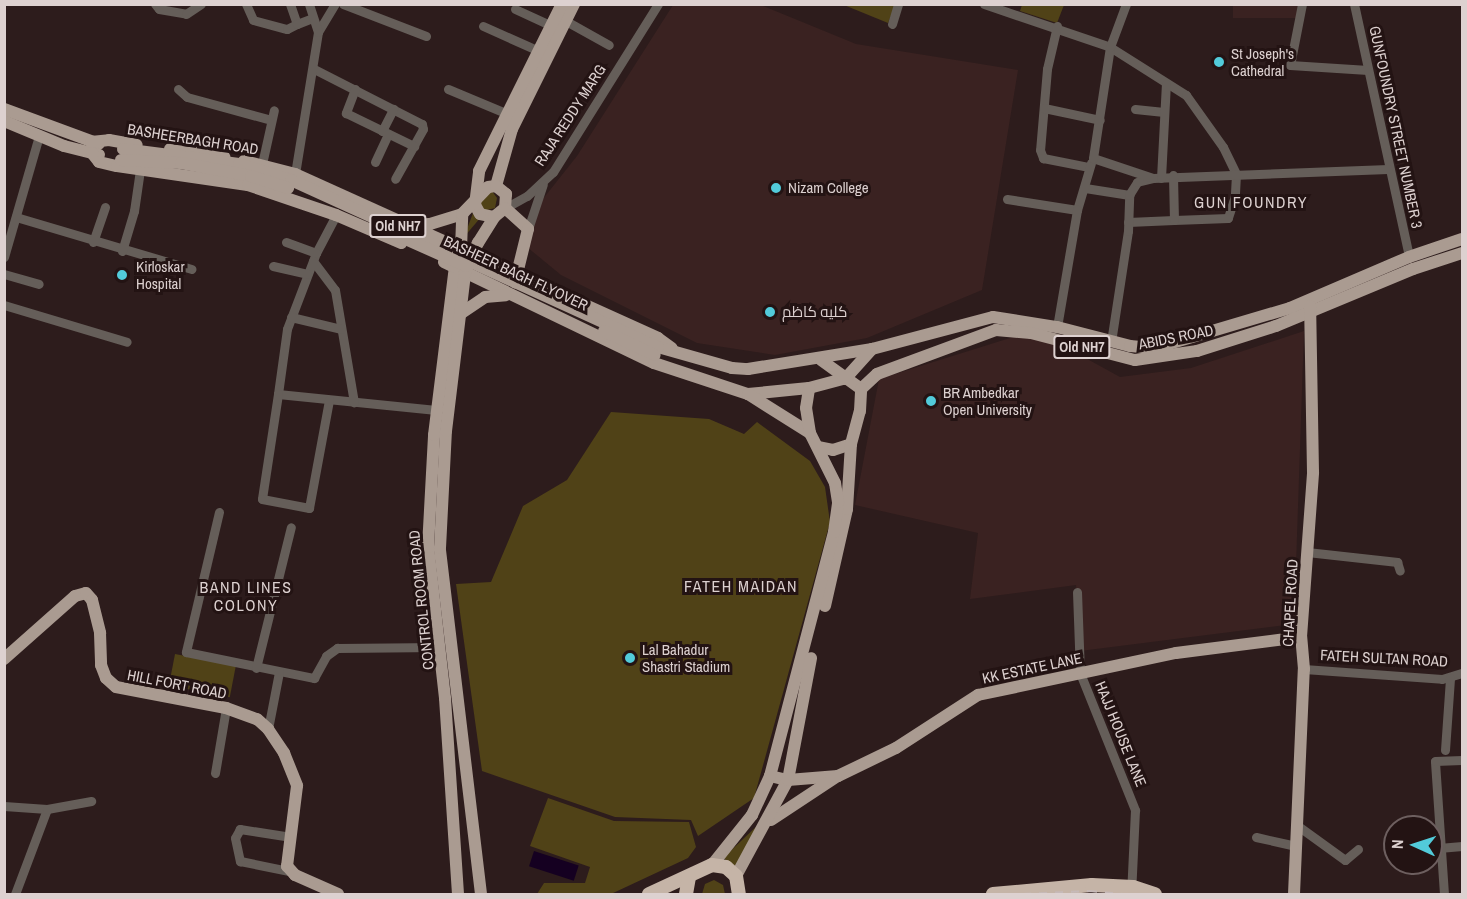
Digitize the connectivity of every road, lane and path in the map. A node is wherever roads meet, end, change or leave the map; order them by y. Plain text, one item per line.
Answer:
1 (155, 4) edge
2 (201, 4) edge
3 (246, 4) edge
4 (290, 4) edge
5 (309, 4) edge
6 (335, 4) edge
7 (343, 4) edge
8 (562, 4) edge
9 (574, 4) edge
10 (658, 4) edge
11 (898, 4) edge
12 (1126, 4) edge
13 (1302, 4) edge
14 (1354, 4) edge
15 (991, 5) edge
16 (515, 9) dead end
17 (313, 18) junction
18 (566, 21) junction
19 (297, 24) junction
20 (892, 24) dead end
21 (483, 26) dead end
22 (552, 26) junction
23 (1057, 26) junction
24 (318, 32) junction
25 (426, 36) dead end
26 (609, 45) dead end
27 (1110, 47) junction
28 (539, 51) junction
29 (314, 69) junction
30 (1368, 70) junction
31 (1166, 84) junction
32 (178, 89) dead end
33 (448, 89) dead end
34 (355, 90) junction
35 (1044, 108) junction
36 (4, 109) edge
37 (393, 109) junction
38 (1135, 109) dead end
39 (274, 110) dead end
40 (1164, 112) junction
41 (508, 114) junction
42 (271, 120) junction
43 (1100, 120) junction
44 (4, 121) edge
45 (385, 132) junction
46 (39, 136) junction
47 (414, 146) junction
48 (92, 148) junction
49 (375, 162) dead end
50 (1091, 162) junction
51 (262, 164) junction
52 (1388, 169) junction
53 (140, 170) junction
54 (295, 174) junction
55 (1236, 174) junction
56 (1173, 175) junction
57 (1157, 178) junction
58 (395, 179) dead end
59 (544, 182) junction
60 (496, 186) junction
61 (1085, 188) junction
62 (1129, 195) junction
63 (475, 196) junction
64 (1007, 199) dead end
65 (105, 207) dead end
66 (505, 208) junction
67 (1077, 210) junction
68 (462, 214) junction
69 (336, 215) junction
70 (16, 217) junction
71 (494, 217) junction
72 (1174, 220) junction
73 (1128, 222) junction
74 (408, 225) junction
75 (528, 229) junction
76 (1462, 239) edge
77 (93, 242) junction
78 (286, 242) dead end
79 (122, 251) junction
80 (466, 252) junction
81 (1462, 254) edge
82 (1409, 256) junction
83 (4, 257) edge
84 (314, 257) junction
85 (273, 266) dead end
86 (191, 269) dead end
87 (460, 270) junction
88 (4, 274) edge
89 (307, 274) junction
90 (518, 276) junction
91 (39, 284) dead end
92 (510, 295) junction
93 (4, 305) edge
94 (1310, 306) junction
95 (460, 314) junction
96 (291, 317) junction
97 (1057, 327) junction
98 (341, 329) junction
99 (127, 342) dead end
100 (1111, 342) junction
101 (872, 349) junction
102 (656, 351) junction
103 (681, 355) junction
104 (821, 360) junction
105 (680, 370) junction
106 (844, 379) junction
107 (809, 388) junction
108 (861, 389) junction
109 (278, 394) junction
110 (748, 394) junction
111 (329, 400) junction
112 (354, 402) junction
113 (436, 410) junction
114 (810, 434) junction
115 (851, 444) junction
116 (819, 447) junction
117 (219, 512) dead end
118 (291, 527) dead end
119 (1307, 552) junction
120 (435, 559) junction
121 (1400, 571) dead end
122 (1077, 592) dead end
123 (1301, 637) junction
124 (439, 647) junction
125 (4, 659) edge
126 (256, 668) junction
127 (1304, 669) junction
128 (279, 672) junction
129 (1080, 673) junction
130 (1462, 673) edge
131 (1450, 678) junction
132 (226, 708) junction
133 (268, 729) junction
134 (1445, 750) dead end
135 (1462, 760) edge
136 (214, 773) dead end
137 (770, 776) junction
138 (838, 776) junction
139 (788, 780) junction
140 (91, 801) dead end
141 (4, 806) edge
142 (47, 809) junction
143 (1437, 815) edge
144 (770, 820) junction
145 (1298, 826) junction
146 (291, 837) junction
147 (1256, 837) dead end
148 (1296, 846) junction
149 (1462, 846) edge
150 (1443, 848) edge
151 (1358, 849) dead end
152 (712, 865) junction
153 (292, 872) junction
154 (1442, 875) edge
155 (689, 877) junction
156 (663, 888) junction
157 (741, 889) edge
158 (1132, 891) edge
159 (15, 894) edge
160 (338, 894) edge
161 (458, 894) edge
162 (481, 894) edge
163 (649, 894) edge
164 (679, 894) edge
165 (686, 894) edge
166 (993, 894) edge
167 (1155, 894) edge
168 (1294, 894) edge
169 (1444, 894) edge

1 - 2 street
3 - 19 street
4 - 19 street
5 - 17 street
6 - 24 street
7 - 25 street
8 - 22 main road
9 - 18 main road
10 - 59 street, RAJA REDDY MARG
11 - 20 street
12 - 27 street
13 - 30 street
14 - 30 street, GUNFOUNDRY STREET NUMBER 3
15 - 23 street
16 - 22 street
17 - 19 street
17 - 24 street
18 - 26 street
18 - 60 main road
21 - 28 street
22 - 28 main road
23 - 27 street
23 - 35 street
24 - 29 street
27 - 31 street
27 - 43 street
28 - 41 main road
29 - 34 street
29 - 54 street
30 - 52 street, GUNFOUNDRY STREET NUMBER 3
31 - 40 street
31 - 55 street
32 - 42 street
33 - 41 street
34 - 37 street
34 - 45 street
35 - 43 street
35 - 50 street
36 - 48 main road, Old NH7
37 - 45 street
37 - 47 street
38 - 40 street
39 - 42 street
40 - 57 street
41 - 63 main road
42 - 51 street
43 - 50 street
44 - 46 main road, Old NH7
45 - 47 street
45 - 49 street
46 - 48 main road, Old NH7
46 - 70 street
47 - 58 street
48 - 51 main road, BASHEERBAGH ROAD
48 - 53 main road
48 - 102 main road, BASHEER BAGH FLYOVER / Old NH7, bridge
50 - 57 street
50 - 61 street
51 - 54 main road, BASHEERBAGH ROAD
52 - 55 street
52 - 82 street, GUNFOUNDRY STREET NUMBER 3
53 - 69 main road
53 - 79 street
54 - 74 main road, BASHEERBAGH ROAD
55 - 56 street
55 - 72 street
56 - 57 street
56 - 72 street
57 - 62 street
59 - 66 street, RAJA REDDY MARG
59 - 75 street
60 - 63 main road
60 - 66 main road
61 - 62 street
61 - 67 street
62 - 73 street
63 - 68 main road
63 - 71 main road
64 - 67 street
65 - 77 street
66 - 71 main road, RAJA REDDY MARG
66 - 75 main road
67 - 97 street
68 - 74 main road
68 - 80 main road
69 - 84 street
69 - 87 main road
70 - 77 street
70 - 83 street
71 - 80 main road, RAJA REDDY MARG
72 - 73 street
73 - 100 street
74 - 80 main road, BASHEERBAGH ROAD
75 - 90 main road
76 - 82 main road, Old NH7
77 - 79 street
78 - 84 street
79 - 86 street
80 - 87 main road
80 - 90 main road, BASHEERBAGH ROAD
81 - 94 main road, ABIDS ROAD / Old NH7
82 - 94 main road, Old NH7
84 - 89 street
84 - 98 street
85 - 89 street
87 - 92 main road
87 - 95 main road, CONTROL ROOM ROAD
87 - 113 main road, CONTROL ROOM ROAD
88 - 91 street
89 - 96 street
90 - 92 main road
90 - 103 main road, BASHEERBAGH ROAD
92 - 95 main road
92 - 105 main road
93 - 99 street
94 - 100 main road, Old NH7
94 - 108 main road, ABIDS ROAD / Old NH7
94 - 119 main road, CHAPEL ROAD
95 - 120 main road, CONTROL ROOM ROAD
96 - 98 street
96 - 109 street
97 - 100 main road, Old NH7
97 - 101 main road, Old NH7
98 - 112 street
101 - 104 main road, Old NH7
101 - 106 main road
102 - 103 main road, BASHEER BAGH FLYOVER / Old NH7
102 - 105 main road, BASHEER BAGH FLYOVER / Old NH7
103 - 104 main road, Old NH7
104 - 106 main road
105 - 110 main road, Old NH7
106 - 107 main road, Old NH7
106 - 108 main road
107 - 110 main road, Old NH7
107 - 114 main road
108 - 115 main road
109 - 111 street
109 - 111 street
110 - 114 main road
111 - 112 street
112 - 113 street
113 - 120 main road, CONTROL ROOM ROAD
114 - 116 main road
115 - 116 main road
115 - 139 main road
116 - 137 main road
117 - 126 street
118 - 126 street
119 - 121 street
119 - 123 main road, CHAPEL ROAD
120 - 124 main road, CONTROL ROOM ROAD
120 - 162 main road, CONTROL ROOM ROAD
122 - 129 street, HAJJ HOUSE LANE
123 - 127 main road, CHAPEL ROAD
123 - 129 main road, KK ESTATE LANE
124 - 128 street
124 - 161 main road, CONTROL ROOM ROAD
125 - 132 main road, HILL FORT ROAD
126 - 128 street
127 - 131 street, FATEH SULTAN ROAD
127 - 145 main road, CHAPEL ROAD
128 - 133 street
129 - 138 main road, KK ESTATE LANE
129 - 158 street, HAJJ HOUSE LANE
130 - 131 street, FATEH SULTAN ROAD
131 - 134 street
132 - 133 main road, HILL FORT ROAD
132 - 136 street
133 - 146 main road, HILL FORT ROAD
135 - 143 street
137 - 139 main road, KK ESTATE LANE
137 - 152 main road
138 - 139 main road, KK ESTATE LANE
138 - 144 main road
139 - 144 main road
140 - 142 street
141 - 142 street
142 - 159 street
144 - 157 main road
145 - 148 main road, CHAPEL ROAD
145 - 151 street
146 - 153 main road, HILL FORT ROAD
146 - 153 street
147 - 148 street
148 - 168 main road, CHAPEL ROAD
149 - 150 street
152 - 155 highway
152 - 157 highway
153 - 160 main road
154 - 169 street
155 - 156 highway
155 - 165 highway
156 - 163 highway
156 - 164 highway
158 - 166 highway
158 - 167 highway

